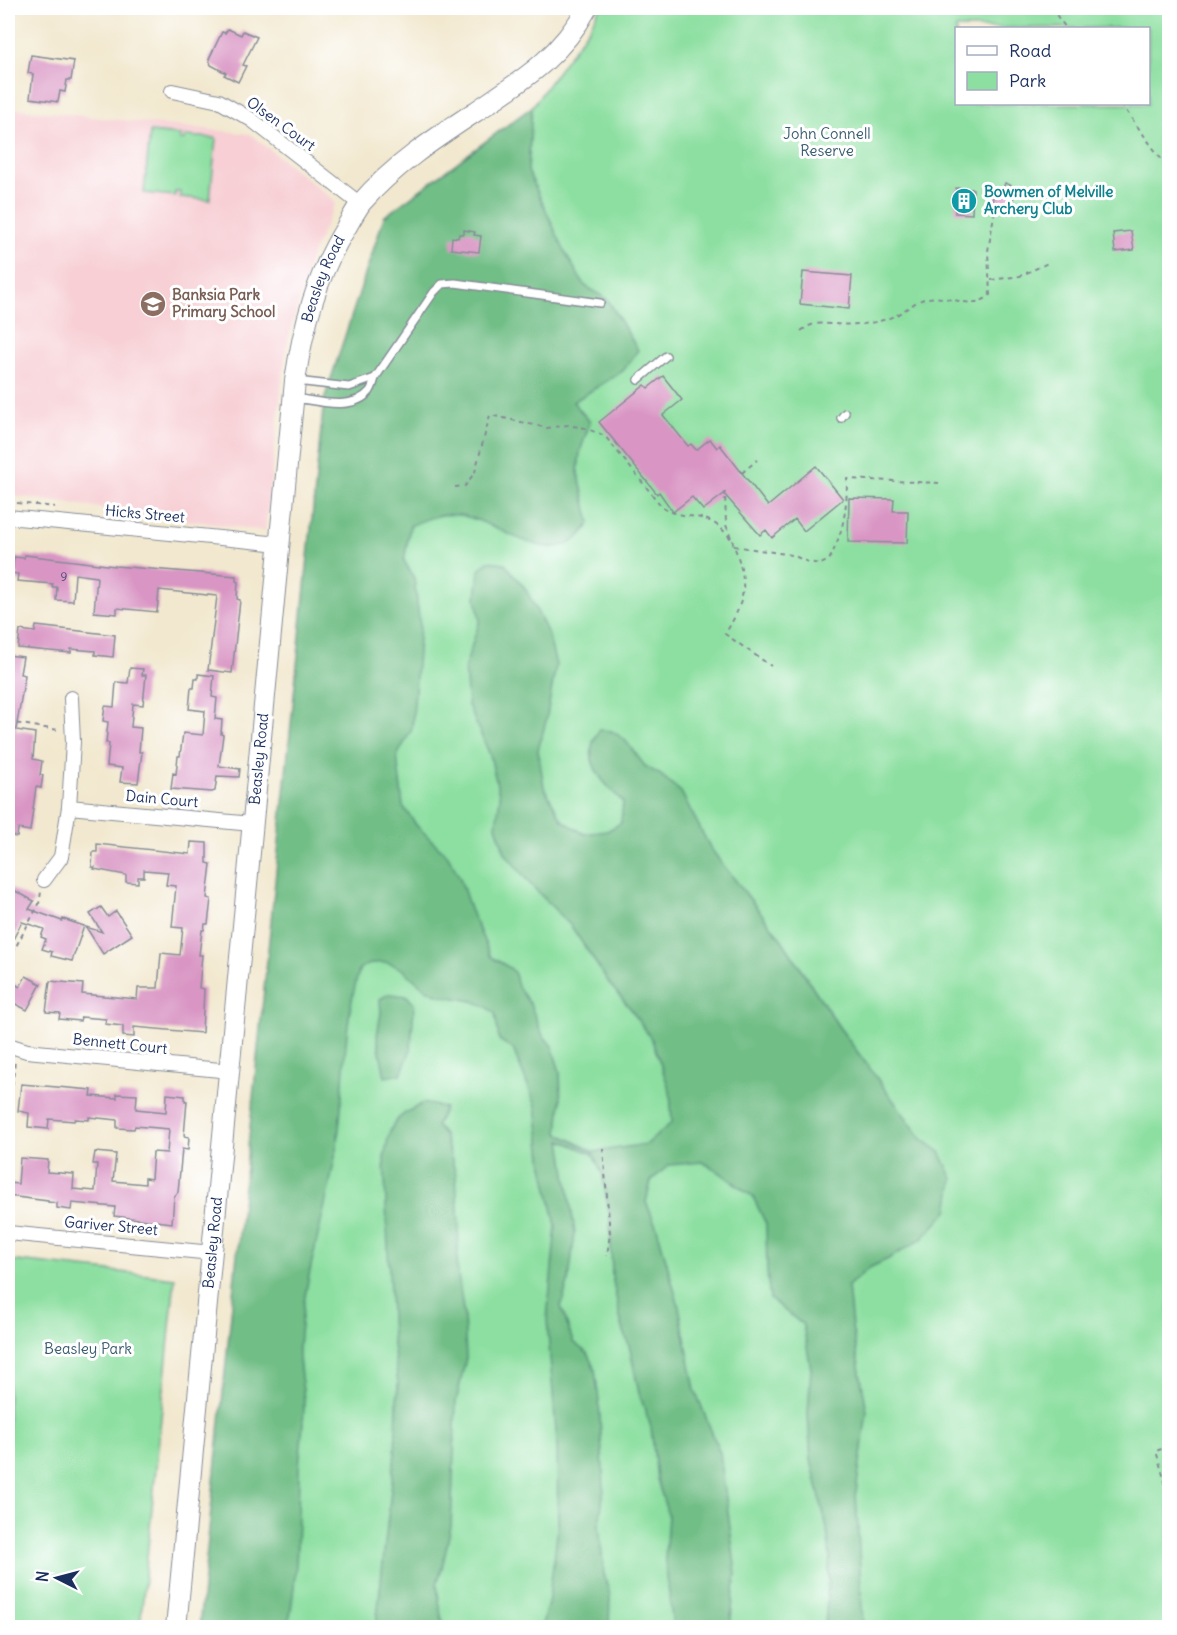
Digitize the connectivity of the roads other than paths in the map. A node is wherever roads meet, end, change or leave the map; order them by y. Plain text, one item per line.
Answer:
1 (575, 8) edge
2 (587, 8) edge
3 (172, 91) dead end
4 (357, 202) junction
5 (600, 303) dead end
6 (666, 356) dead end
7 (375, 378) junction
8 (638, 380) dead end
9 (289, 389) junction
10 (8, 517) edge
11 (276, 543) junction
12 (71, 698) dead end
13 (69, 807) junction
14 (248, 824) junction
15 (44, 880) road end
16 (12, 1047) edge
17 (225, 1070) junction
18 (8, 1233) edge
19 (208, 1252) junction
20 (166, 1628) edge
21 (176, 1628) edge

1 - 4 main road, Beasley Road
2 - 4 main road, Beasley Road
3 - 4 street, Olsen Court
4 - 9 main road, Beasley Road
5 - 7 lane
6 - 8 lane
7 - 9 lane
7 - 9 lane
9 - 11 main road, Beasley Road
10 - 11 street, Hicks Street
11 - 14 main road, Beasley Road
12 - 13 street
13 - 14 street, Dain Court
13 - 15 street
14 - 17 main road, Beasley Road
16 - 17 street, Bennett Court
17 - 19 main road, Beasley Road
18 - 19 street, Gariver Street
19 - 20 main road, Beasley Road
19 - 21 main road, Beasley Road

